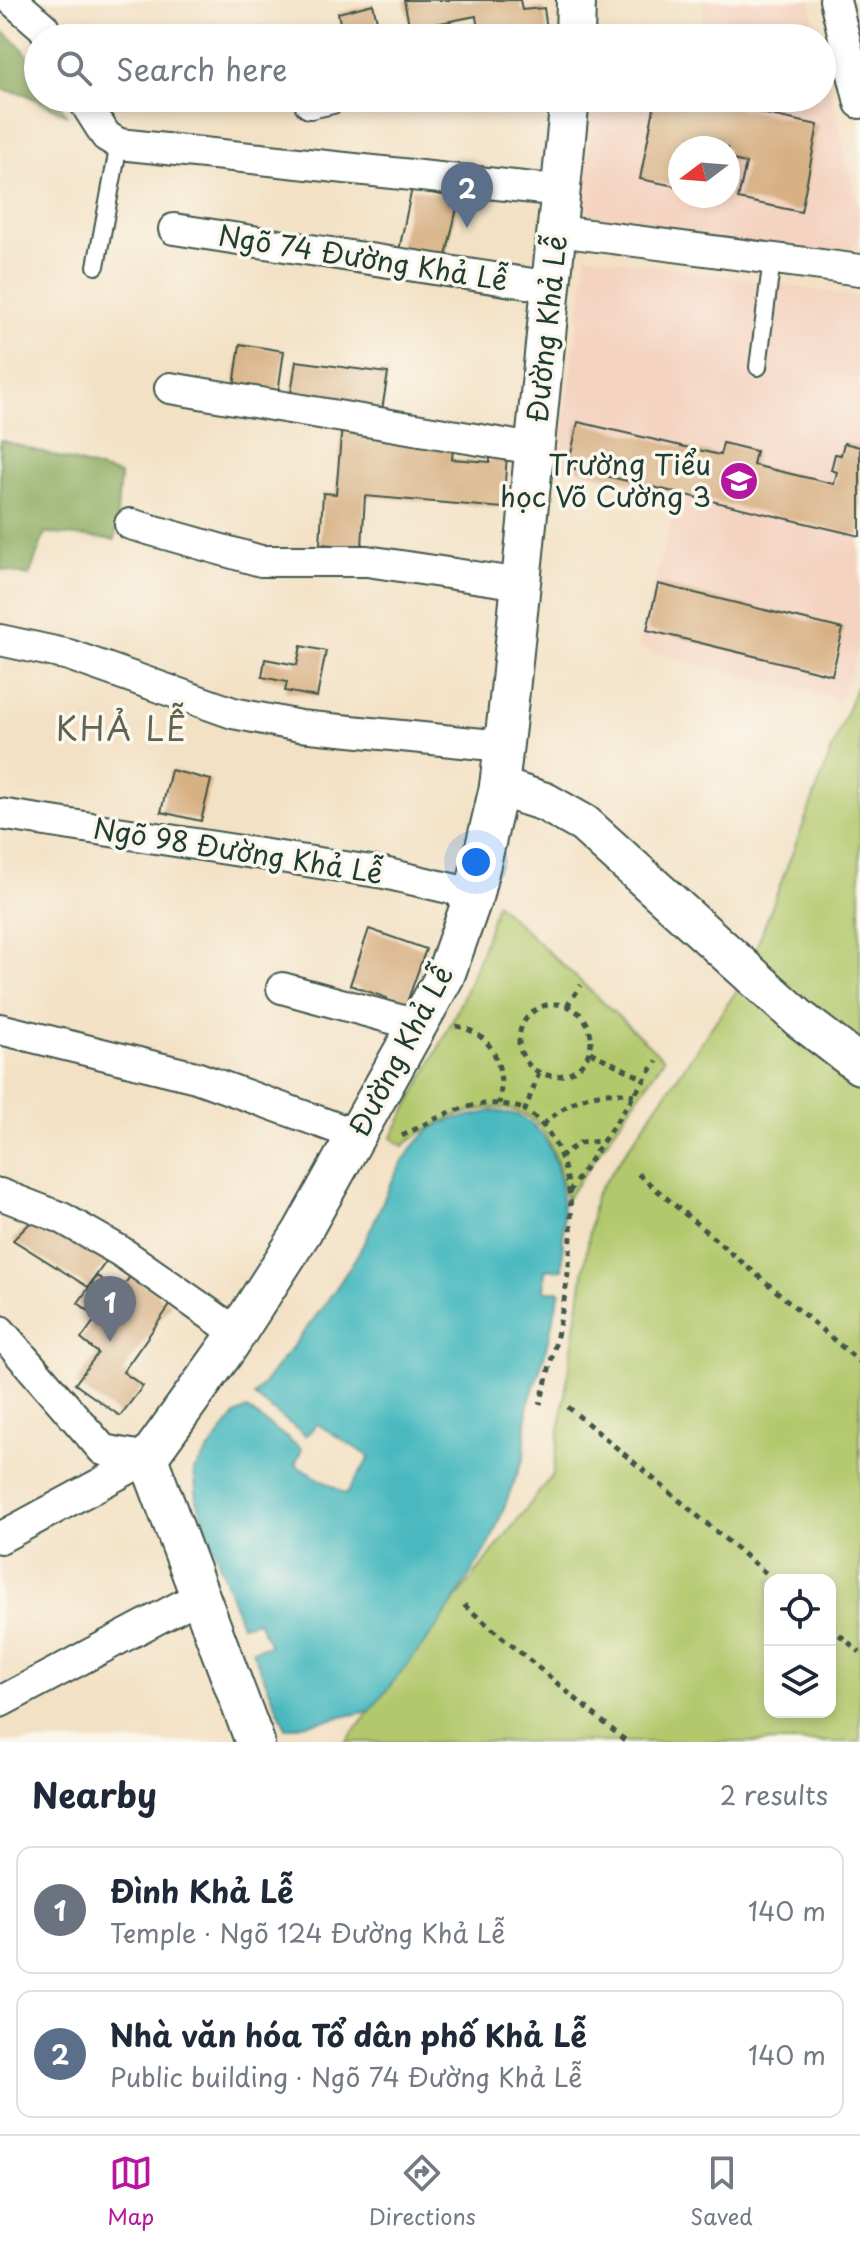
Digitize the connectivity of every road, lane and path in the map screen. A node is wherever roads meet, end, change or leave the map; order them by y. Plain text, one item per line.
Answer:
1 (12, 0) edge
2 (576, 0) edge
3 (835, 0) edge
4 (40, 24) edge
5 (575, 24) edge
6 (860, 103) edge
7 (91, 112) edge
8 (569, 112) edge
9 (119, 144) junction
10 (562, 191) junction
11 (174, 229) dead end
12 (558, 231) junction
13 (772, 259) junction
14 (96, 266) dead end
15 (860, 270) edge
16 (552, 287) junction
17 (758, 367) dead end
18 (170, 388) dead end
19 (534, 449) junction
20 (130, 524) dead end
21 (521, 584) junction
22 (0, 640) edge
23 (503, 746) junction
24 (499, 787) junction
25 (0, 814) edge
26 (474, 894) junction
27 (581, 985) dead end
28 (282, 988) dead end
29 (567, 1006) junction
30 (417, 1025) junction
31 (456, 1026) dead end
32 (0, 1029) edge
33 (590, 1052) junction
34 (657, 1061) dead end
35 (860, 1065) edge
36 (539, 1073) junction
37 (644, 1079) junction
38 (634, 1095) junction
39 (499, 1104) junction
40 (525, 1110) junction
41 (543, 1125) junction
42 (356, 1135) junction
43 (402, 1136) dead end
44 (603, 1141) junction
45 (559, 1157) junction
46 (638, 1174) dead end
47 (568, 1193) junction
48 (0, 1194) edge
49 (0, 1331) edge
50 (237, 1333) junction
51 (860, 1362) edge
52 (540, 1404) dead end
53 (568, 1407) dead end
54 (148, 1458) junction
55 (0, 1538) edge
56 (767, 1574) edge
57 (200, 1596) junction
58 (464, 1605) dead end
59 (836, 1632) edge
60 (860, 1652) edge
61 (0, 1702) edge
62 (249, 1740) edge
63 (627, 1742) edge

1 - 4 street
2 - 5 street
3 - 6 street
7 - 9 street
8 - 10 street, Đường Khả Lễ
9 - 10 street
9 - 14 lane
10 - 12 street, Đường Khả Lễ
11 - 16 street, Ngõ 74 Đường Khả Lễ
12 - 13 street
12 - 16 street, Đường Khả Lễ
13 - 15 street
13 - 17 lane
16 - 19 street, Đường Khả Lễ
18 - 19 street
19 - 21 street, Đường Khả Lễ
20 - 21 street
21 - 23 street, Đường Khả Lễ
22 - 23 street
23 - 24 street, Đường Khả Lễ
24 - 26 street, Đường Khả Lễ
24 - 35 street
25 - 26 street, Ngõ 98 Đường Khả Lễ
26 - 30 street, Đường Khả Lễ
27 - 29 path
28 - 30 street
29 - 33 path
29 - 36 path
30 - 42 street, Đường Khả Lễ
31 - 39 path
32 - 42 street
33 - 36 path
33 - 37 path
34 - 37 path
36 - 40 path
37 - 38 path
38 - 41 path
38 - 44 path
39 - 40 path
39 - 43 path
40 - 41 path
41 - 45 path
42 - 50 street, Đường Khả Lễ
44 - 45 path
44 - 47 path
45 - 47 path
46 - 51 path
47 - 52 path
48 - 50 street
49 - 54 street
50 - 54 street, Đường Khả Lễ
53 - 56 path
54 - 55 street
54 - 57 street
57 - 61 street
57 - 62 street
58 - 63 path
59 - 60 path

